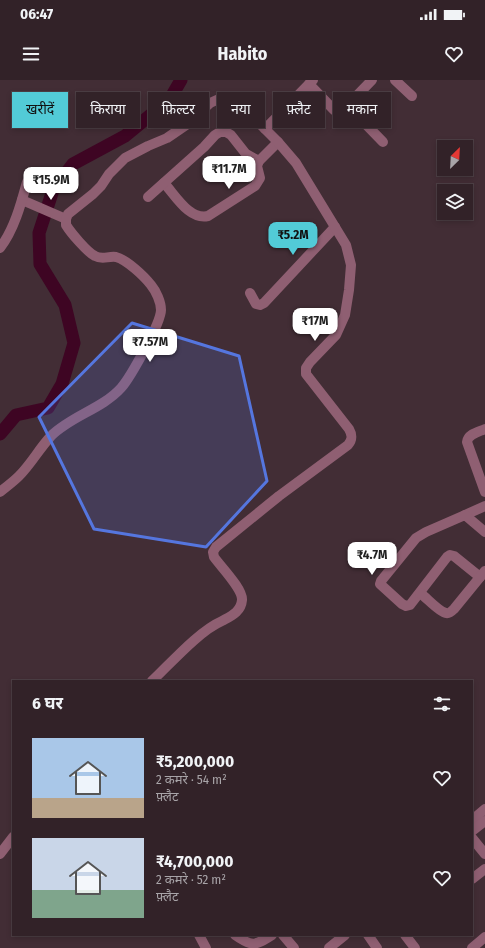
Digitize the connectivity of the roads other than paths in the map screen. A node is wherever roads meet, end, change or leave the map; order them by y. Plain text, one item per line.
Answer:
1 (372, 80) edge
2 (395, 80) edge
3 (311, 82) edge
4 (360, 92) edge
5 (412, 96) dead end
6 (333, 109) edge
7 (370, 128) edge
8 (265, 129) junction
9 (278, 142) junction
10 (383, 142) dead end
11 (259, 161) junction
12 (27, 182) dead end
13 (164, 183) junction
14 (148, 197) dead end
15 (26, 202) junction
16 (64, 218) junction
17 (335, 227) junction
18 (0, 248) edge
19 (250, 293) dead end
20 (485, 429) edge
21 (0, 492) edge
22 (485, 492) edge
23 (485, 506) edge
24 (465, 515) junction
25 (485, 532) edge
26 (482, 574) edge
27 (420, 593) junction
28 (153, 680) edge
29 (485, 809) edge
30 (473, 819) edge
31 (485, 821) edge
32 (473, 830) edge
33 (12, 838) edge
34 (473, 839) edge
35 (0, 854) edge
36 (485, 854) edge
37 (485, 869) edge
38 (473, 878) edge
39 (200, 936) edge
40 (236, 936) edge
41 (270, 936) edge
42 (284, 936) edge
43 (344, 936) edge
44 (369, 936) edge
45 (405, 936) edge
46 (485, 937) edge
47 (206, 948) edge
48 (294, 948) edge
49 (329, 948) edge
50 (377, 948) edge
51 (415, 948) edge
52 (472, 948) edge

1 - 4 street
2 - 5 street
3 - 6 street
3 - 8 street
7 - 10 street
8 - 9 street
8 - 16 street
9 - 11 street
9 - 17 street
11 - 13 street
11 - 13 street
12 - 15 street
13 - 14 street
15 - 16 street
15 - 18 street
16 - 21 street
17 - 19 street
17 - 28 street
20 - 22 street
23 - 24 street
24 - 25 street
24 - 27 street
26 - 27 street
26 - 27 street
29 - 30 street
31 - 32 street
33 - 35 street
34 - 36 street
37 - 38 street
39 - 47 street
40 - 41 street
42 - 48 street
43 - 49 street
44 - 50 street
45 - 51 street
46 - 52 street

